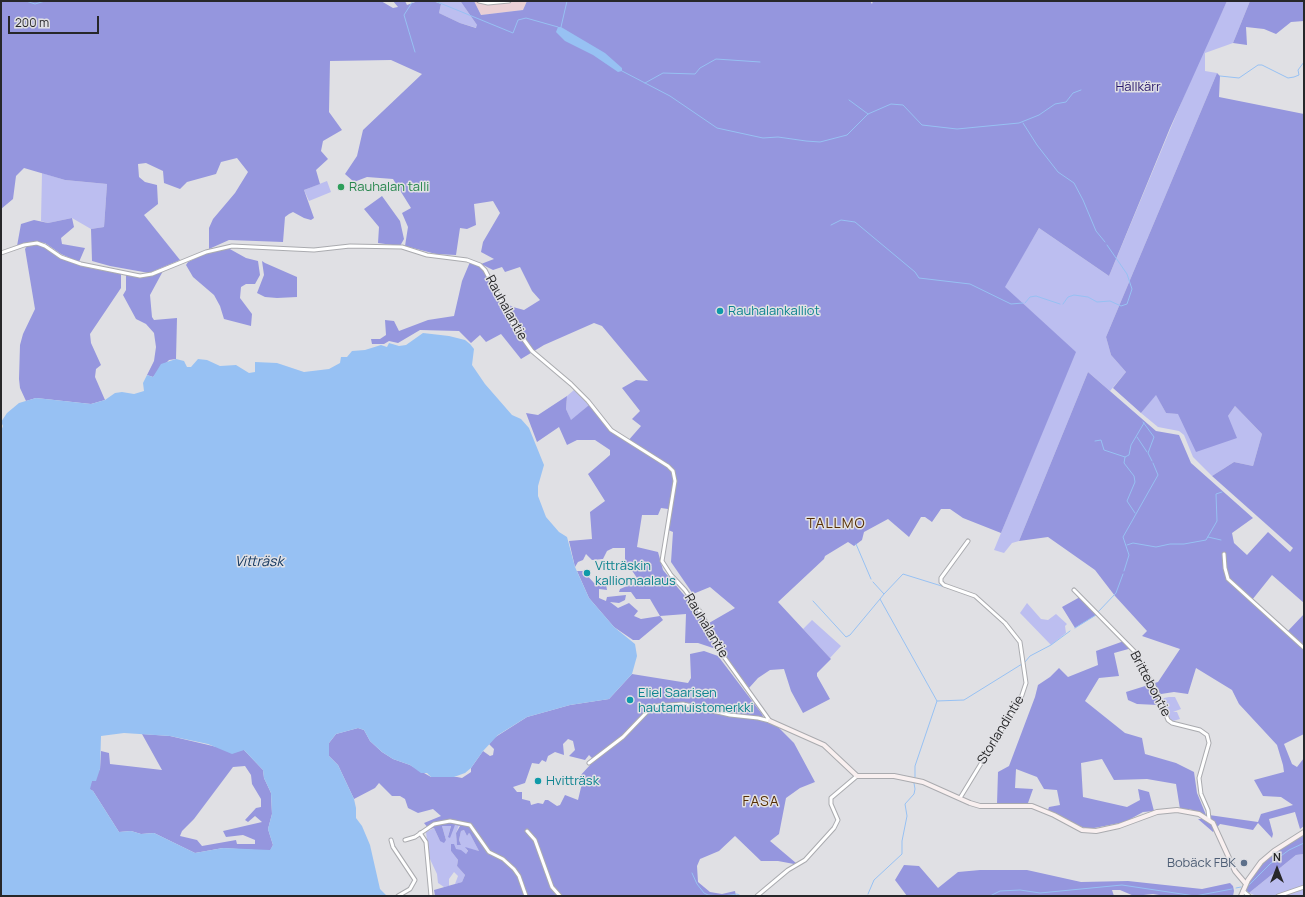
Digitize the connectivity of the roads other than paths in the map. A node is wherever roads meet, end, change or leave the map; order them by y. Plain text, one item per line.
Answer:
1 (480, 1) edge
2 (509, 1) edge
3 (1, 253) edge
4 (968, 541) dead end
5 (1224, 554) dead end
6 (1074, 590) dead end
7 (1304, 648) edge
8 (770, 721) junction
9 (589, 763) dead end
10 (857, 776) junction
11 (960, 798) junction
12 (1209, 819) junction
13 (527, 831) dead end
14 (1304, 832) edge
15 (420, 833) junction
16 (391, 840) dead end
17 (405, 840) dead end
18 (1246, 884) junction
19 (1304, 887) edge
20 (1295, 891) junction
21 (1242, 894) edge
22 (398, 896) edge
23 (431, 896) edge
24 (526, 896) edge
25 (560, 896) edge
26 (757, 896) edge
27 (1248, 896) edge
28 (1278, 896) edge
29 (1298, 896) edge

1 - 2 street
3 - 8 street, Rauhalantie
4 - 11 street, Storlandintie
5 - 7 street
6 - 12 street, Brittebontie
8 - 9 street
8 - 10 street
10 - 11 street
10 - 26 street
11 - 12 street
12 - 18 street
13 - 25 street
14 - 18 street
15 - 17 street
15 - 23 street
15 - 24 street
16 - 22 street
18 - 21 street
19 - 20 street
20 - 28 street
20 - 29 street
21 - 27 street

